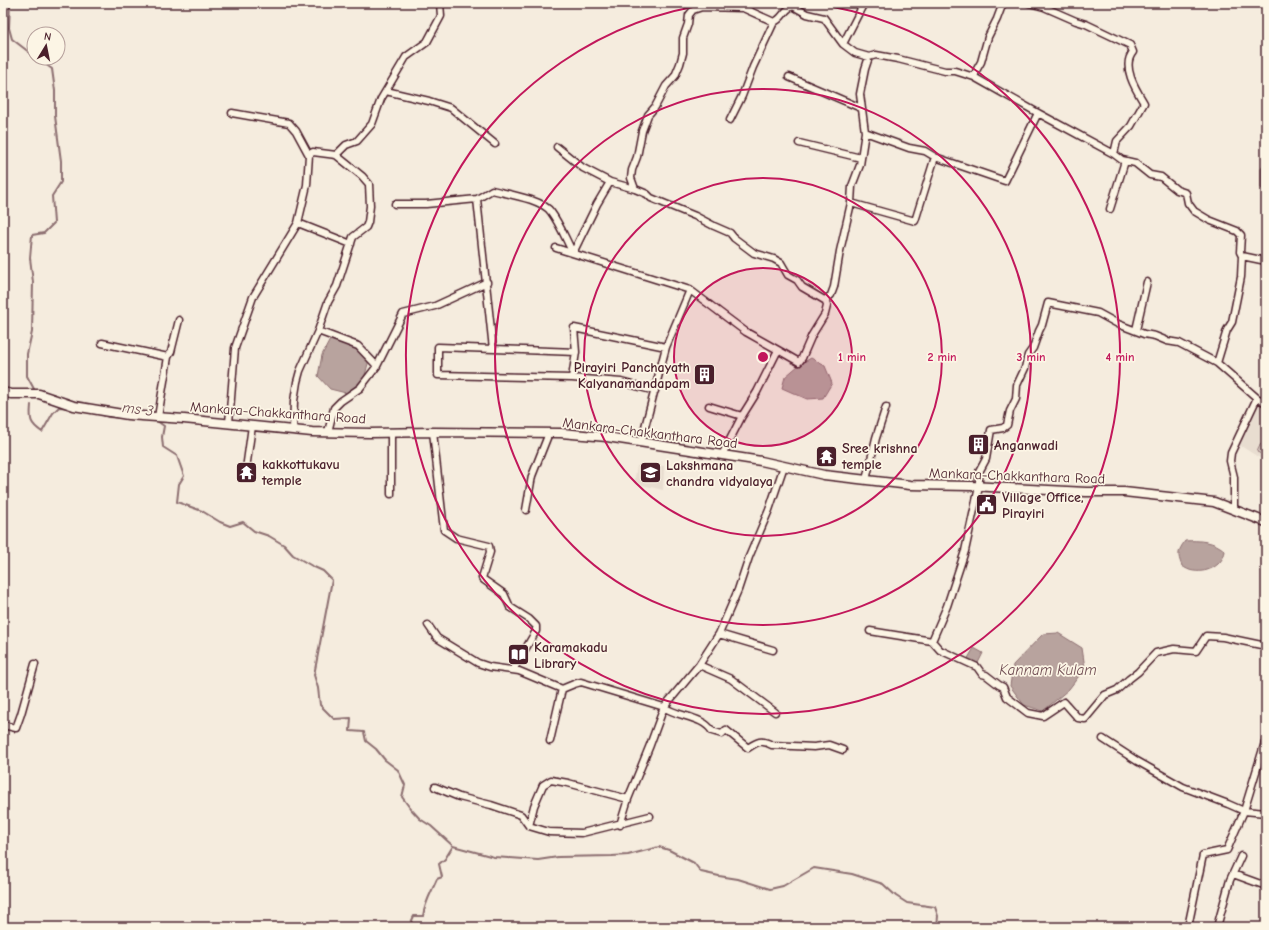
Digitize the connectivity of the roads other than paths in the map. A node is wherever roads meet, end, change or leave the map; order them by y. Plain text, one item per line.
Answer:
1 (440, 3) edge
2 (864, 3) edge
3 (1003, 3) edge
4 (1029, 3) edge
5 (788, 5) edge
6 (692, 6) edge
7 (774, 22) junction
8 (842, 44) junction
9 (869, 57) junction
10 (789, 77) dead end
11 (974, 77) junction
12 (386, 90) junction
13 (861, 108) junction
14 (232, 113) dead end
15 (1038, 114) junction
16 (730, 120) dead end
17 (865, 132) junction
18 (799, 143) dead end
19 (495, 144) dead end
20 (557, 147) dead end
21 (1114, 154) junction
22 (309, 155) junction
23 (336, 155) junction
24 (934, 157) junction
25 (861, 158) junction
26 (1125, 161) junction
27 (610, 182) junction
28 (635, 189) junction
29 (478, 198) junction
30 (851, 202) junction
31 (395, 204) dead end
32 (1110, 209) dead end
33 (298, 223) junction
34 (351, 244) junction
35 (556, 248) dead end
36 (573, 253) junction
37 (1242, 256) junction
38 (1266, 261) edge
39 (487, 282) junction
40 (1147, 282) dead end
41 (690, 290) junction
42 (825, 300) junction
43 (179, 320) dead end
44 (1136, 330) junction
45 (318, 331) junction
46 (102, 343) dead end
47 (666, 347) junction
48 (493, 349) junction
49 (778, 350) junction
50 (576, 352) junction
51 (168, 357) junction
52 (1217, 363) junction
53 (377, 366) junction
54 (572, 378) junction
55 (655, 391) junction
56 (3, 392) edge
57 (1257, 398) junction
58 (1266, 403) edge
59 (709, 406) dead end
60 (886, 407) dead end
61 (742, 416) junction
62 (158, 417) junction
63 (229, 424) junction
64 (252, 426) junction
65 (293, 430) junction
66 (328, 432) junction
67 (433, 432) junction
68 (391, 433) junction
69 (549, 433) junction
70 (641, 442) junction
71 (722, 455) junction
72 (784, 466) junction
73 (245, 476) dead end
74 (866, 480) junction
75 (979, 487) junction
76 (391, 494) dead end
77 (526, 510) dead end
78 (1234, 510) junction
79 (1266, 522) edge
80 (428, 625) dead end
81 (870, 631) dead end
82 (719, 634) junction
83 (932, 641) junction
84 (1266, 646) edge
85 (773, 650) dead end
86 (35, 664) dead end
87 (698, 665) junction
88 (513, 670) junction
89 (562, 690) junction
90 (664, 707) junction
91 (775, 712) dead end
92 (3, 725) edge
93 (1103, 739) dead end
94 (1266, 740) edge
95 (550, 742) dead end
96 (843, 750) dead end
97 (435, 786) dead end
98 (628, 798) junction
99 (1244, 811) junction
100 (1266, 813) edge
101 (650, 816) dead end
102 (620, 825) junction
103 (529, 826) junction
104 (1241, 856) dead end
105 (1232, 874) junction
106 (1266, 886) edge
107 (1188, 927) edge
108 (1217, 927) edge

1 - 12 street
2 - 8 street
3 - 11 street
4 - 21 street
5 - 7 street
5 - 8 street
6 - 7 street
6 - 28 street
7 - 16 street
8 - 9 street
9 - 11 street
9 - 13 street
10 - 13 street
11 - 15 street
12 - 19 street
12 - 23 street
13 - 17 street
14 - 22 street
15 - 21 street
15 - 24 street
17 - 24 street
17 - 25 street
18 - 25 street
20 - 27 street
21 - 26 street
22 - 23 street
22 - 33 street
23 - 34 street
24 - 30 street
25 - 30 street
26 - 32 street
26 - 37 street
27 - 28 street
27 - 36 street
28 - 42 street
29 - 31 street
29 - 36 street
29 - 39 street
30 - 42 street
33 - 34 street
33 - 63 street
34 - 45 street
35 - 36 street
36 - 41 street
37 - 38 street
37 - 52 street
39 - 48 street
39 - 53 street
40 - 44 street
41 - 47 street
41 - 49 street
42 - 49 street
43 - 51 street
44 - 52 street
44 - 75 street
45 - 53 street
45 - 65 street
46 - 51 street
47 - 50 street
47 - 55 street
48 - 50 street
48 - 54 street
49 - 61 street
50 - 54 street
51 - 62 street
52 - 57 street
53 - 66 street
54 - 55 street
55 - 70 street
56 - 62 main road, Mankara-Chakkanthara Road
57 - 58 street
57 - 78 street
59 - 61 street
60 - 74 street
61 - 71 street
62 - 63 main road, Mankara-Chakkanthara Road
63 - 64 main road, Mankara-Chakkanthara Road
64 - 65 main road, Mankara-Chakkanthara Road
64 - 73 street
65 - 66 main road, Mankara-Chakkanthara Road
66 - 68 main road, Mankara-Chakkanthara Road
67 - 68 main road, Mankara-Chakkanthara Road
67 - 69 main road, Mankara-Chakkanthara Road
67 - 88 street
68 - 76 street
69 - 70 main road, Mankara-Chakkanthara Road
69 - 77 street
70 - 71 main road, Mankara-Chakkanthara Road
71 - 72 main road, Mankara-Chakkanthara Road
72 - 74 main road, Mankara-Chakkanthara Road
72 - 82 street
74 - 75 main road, Mankara-Chakkanthara Road
75 - 78 main road, Mankara-Chakkanthara Road
75 - 83 street
78 - 79 main road, Mankara-Chakkanthara Road
80 - 88 street
81 - 83 street
82 - 85 street
82 - 87 street
83 - 84 street
86 - 92 street
87 - 90 street
87 - 91 street
88 - 89 street
89 - 90 street
89 - 95 street
90 - 96 street
90 - 98 street
93 - 99 street
94 - 99 street
97 - 103 street
98 - 102 street
98 - 103 street
99 - 100 street
99 - 107 street
101 - 102 street
102 - 103 street
104 - 105 street
105 - 106 street
105 - 108 street

